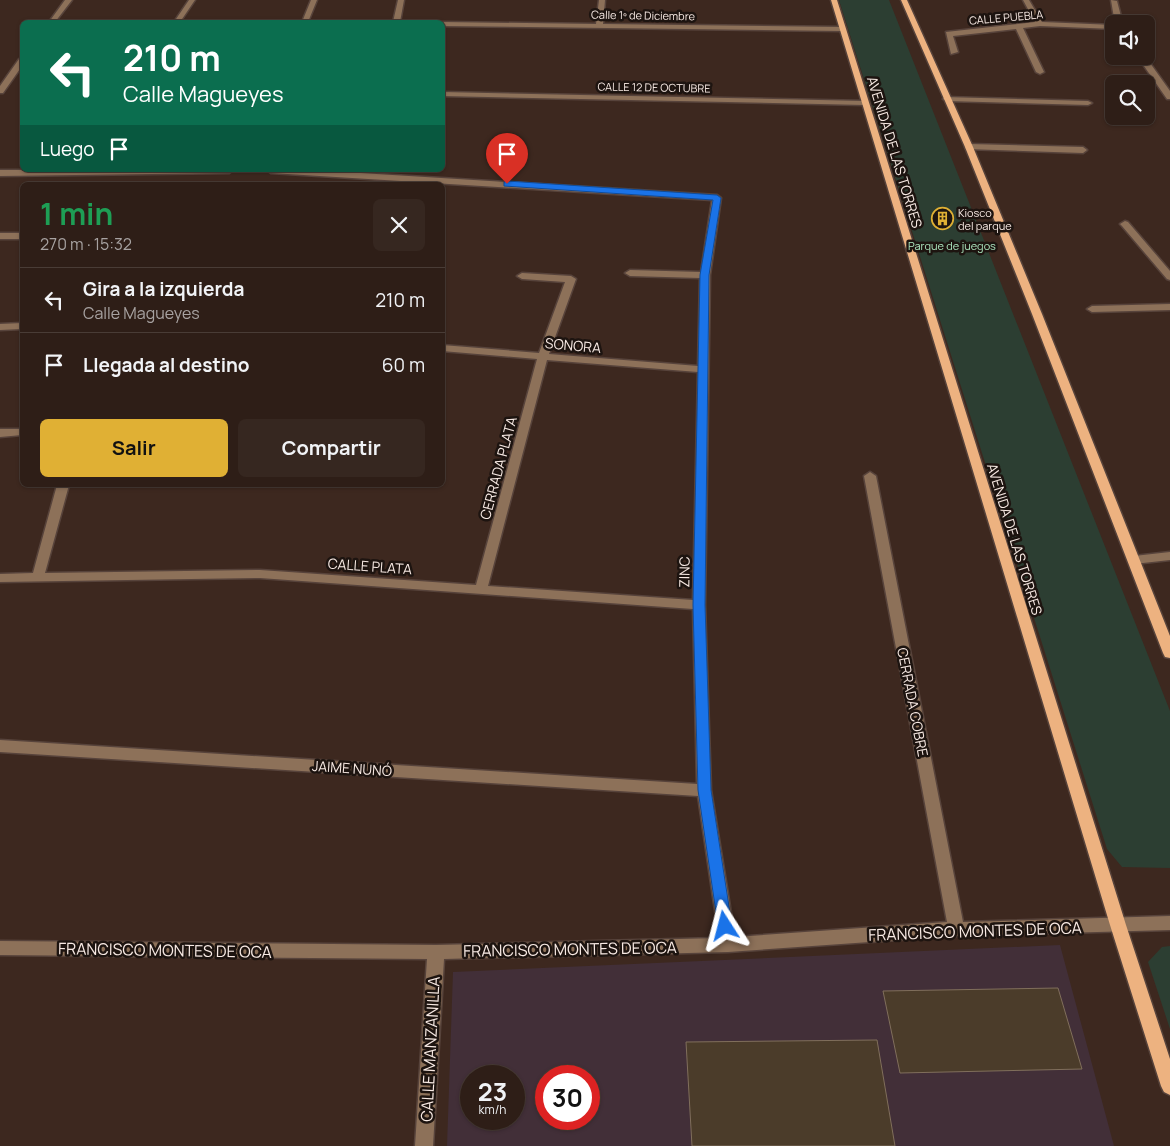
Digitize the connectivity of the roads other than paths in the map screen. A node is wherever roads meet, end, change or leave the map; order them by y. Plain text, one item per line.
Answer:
1 (68, 0) edge
2 (192, 0) edge
3 (314, 0) edge
4 (401, 0) edge
5 (602, 0) edge
6 (834, 0) edge
7 (904, 0) edge
8 (1026, 0) edge
9 (1114, 1) edge
10 (1118, 15) edge
11 (53, 20) edge
12 (178, 20) edge
13 (306, 20) edge
14 (396, 20) edge
15 (445, 24) edge
16 (1040, 24) junction
17 (599, 26) junction
18 (1019, 27) junction
19 (1105, 27) edge
20 (842, 29) junction
21 (954, 52) dead end
22 (20, 64) edge
23 (1147, 65) edge
24 (1040, 72) dead end
25 (0, 91) edge
26 (445, 94) edge
27 (1170, 97) edge
28 (947, 99) junction
29 (865, 103) junction
30 (1088, 103) dead end
31 (969, 147) junction
32 (1082, 150) dead end
33 (42, 172) edge
34 (350, 172) edge
35 (0, 173) edge
36 (411, 181) edge
37 (429, 182) edge
38 (445, 183) edge
39 (1125, 224) dead end
40 (0, 236) edge
41 (20, 236) edge
42 (630, 273) dead end
43 (705, 275) junction
44 (522, 276) dead end
45 (1170, 277) edge
46 (1170, 307) edge
47 (1092, 309) dead end
48 (20, 326) edge
49 (0, 327) edge
50 (445, 348) edge
51 (543, 356) junction
52 (702, 369) junction
53 (20, 432) edge
54 (0, 433) edge
55 (870, 476) dead end
56 (62, 487) edge
57 (1170, 556) edge
58 (1134, 560) junction
59 (38, 577) junction
60 (0, 578) edge
61 (482, 589) junction
62 (699, 605) junction
63 (1170, 653) edge
64 (0, 746) edge
65 (704, 790) junction
66 (1170, 923) edge
67 (1118, 925) junction
68 (956, 929) junction
69 (728, 945) junction
70 (0, 948) edge
71 (436, 952) junction
72 (1170, 1086) edge
73 (424, 1146) edge

1 - 11 street
2 - 12 street
3 - 13 street
4 - 14 street
5 - 17 street
6 - 20 main road, AVENIDA DE LAS TORRES
7 - 28 main road
8 - 16 street
9 - 10 street
15 - 17 street, Calle 1º de Diciembre
16 - 18 street, CALLE PUEBLA
16 - 19 street, CALLE PUEBLA
17 - 20 street, Calle 1º de Diciembre
18 - 21 street, CALLE PUEBLA
18 - 24 street
20 - 29 main road, AVENIDA DE LAS TORRES
22 - 25 street
23 - 27 street
26 - 29 street, CALLE 12 DE OCTUBRE
28 - 30 street
28 - 31 main road
29 - 67 main road, AVENIDA DE LAS TORRES
31 - 32 street
31 - 58 main road
33 - 35 street
34 - 36 street
36 - 37 street, ZINC
38 - 43 street, ZINC
39 - 45 street
40 - 41 street
42 - 43 street
43 - 52 street, ZINC
44 - 51 street, CERRADA PLATA
46 - 47 street
48 - 49 street
50 - 51 street, SONORA
51 - 52 street, SONORA
51 - 61 street, CERRADA PLATA
52 - 62 street, ZINC
53 - 54 street
55 - 68 street, CERRADA COBRE
56 - 59 street
57 - 58 street
58 - 63 main road
59 - 60 street, CALLE PLATA
59 - 61 street, CALLE PLATA
61 - 62 street, CALLE PLATA
62 - 65 street, ZINC
64 - 65 street, JAIME NUNÓ
65 - 69 street, ZINC
66 - 67 street, FRANCISCO MONTES DE OCA
67 - 68 street, FRANCISCO MONTES DE OCA
67 - 72 main road, AVENIDA DE LAS TORRES
68 - 69 street, FRANCISCO MONTES DE OCA
69 - 71 street, FRANCISCO MONTES DE OCA
70 - 71 street, FRANCISCO MONTES DE OCA
71 - 73 street, CALLE MANZANILLA

